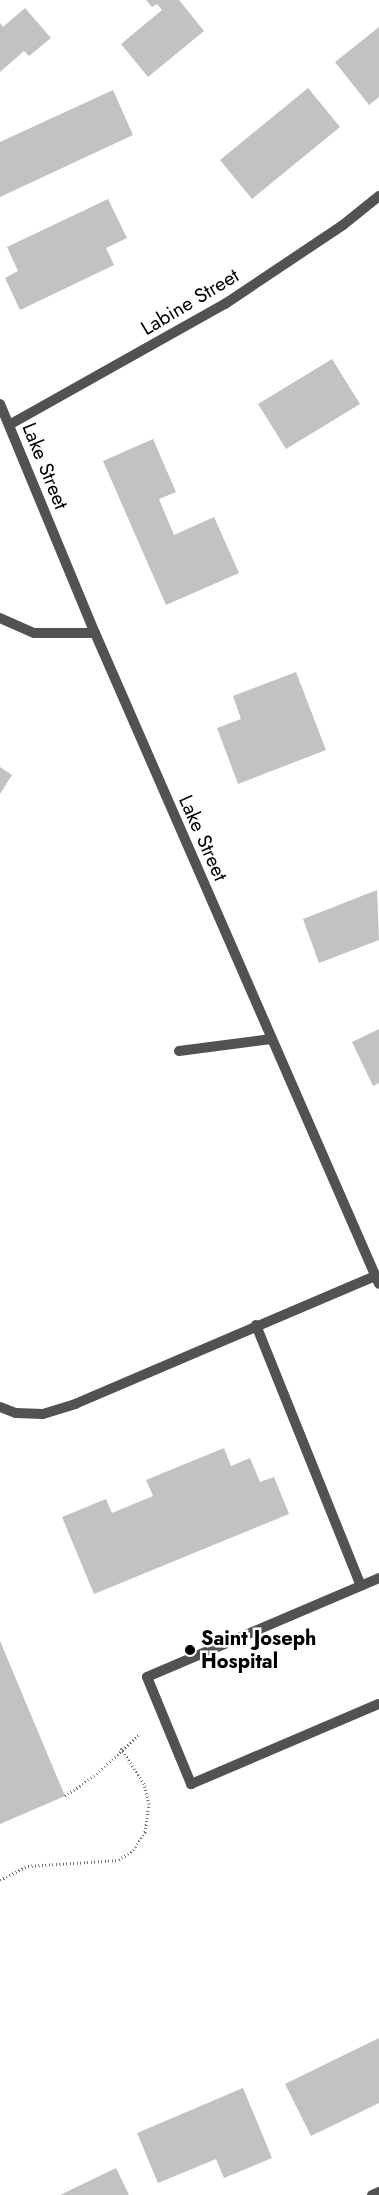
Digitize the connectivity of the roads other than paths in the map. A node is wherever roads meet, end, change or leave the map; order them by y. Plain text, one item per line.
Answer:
1 (379, 196) edge
2 (0, 404) edge
3 (10, 425) junction
4 (0, 618) edge
5 (95, 634) junction
6 (271, 1039) junction
7 (179, 1051) dead end
8 (378, 1278) edge
9 (256, 1325) junction
10 (0, 1407) edge
11 (379, 1578) edge
12 (361, 1586) junction
13 (379, 1704) edge
14 (379, 2192) edge
15 (372, 2195) edge

1 - 3 street, Labine Street
2 - 3 street, Lake Street
3 - 5 street, Lake Street
4 - 5 street
5 - 6 street, Lake Street
6 - 7 street
6 - 8 street, Lake Street
8 - 9 street
9 - 10 street
9 - 12 street
11 - 12 street
12 - 13 street
14 - 15 street

